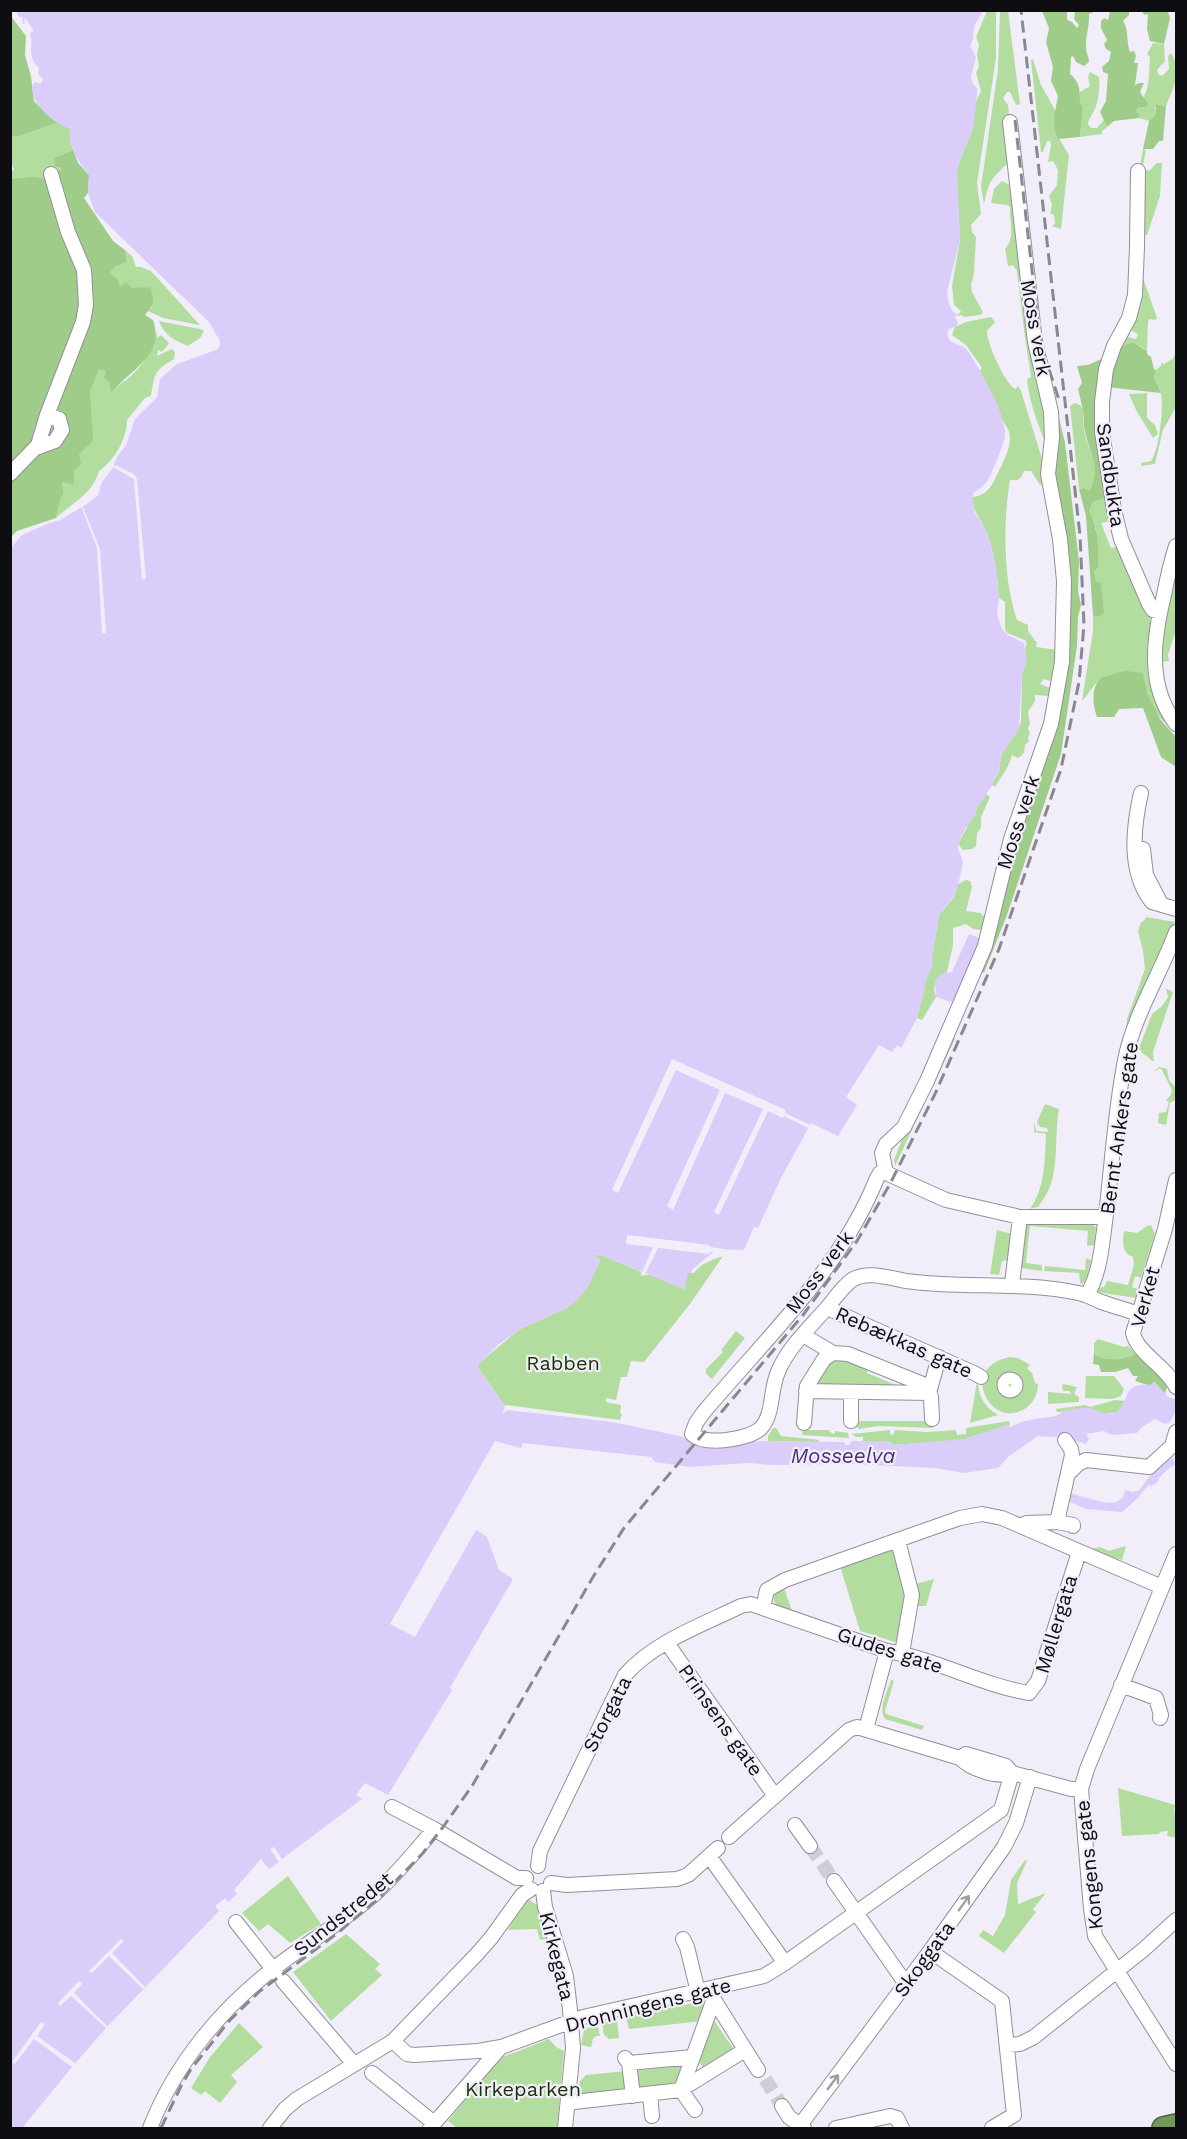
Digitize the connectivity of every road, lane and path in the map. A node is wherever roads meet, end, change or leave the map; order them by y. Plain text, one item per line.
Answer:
1 (1010, 122) dead end
2 (1138, 171) dead end
3 (51, 174) dead end
4 (10, 474) edge
5 (1176, 546) edge
6 (1160, 612) junction
7 (1176, 724) edge
8 (1141, 786) dead end
9 (1176, 909) edge
10 (1176, 932) edge
11 (886, 1173) junction
12 (1176, 1180) edge
13 (1020, 1217) junction
14 (1105, 1217) junction
15 (1171, 1230) edge
16 (1012, 1284) junction
17 (1087, 1295) junction
18 (827, 1308) junction
19 (1138, 1314) junction
20 (802, 1335) junction
21 (833, 1353) junction
22 (939, 1357) junction
23 (981, 1377) dead end
24 (1176, 1387) edge
25 (929, 1390) junction
26 (806, 1391) junction
27 (851, 1393) junction
28 (932, 1419) dead end
29 (851, 1421) dead end
30 (804, 1423) dead end
31 (1176, 1431) edge
32 (1065, 1440) dead end
33 (1068, 1474) junction
34 (1057, 1522) junction
35 (1026, 1523) dead end
36 (1073, 1526) dead end
37 (898, 1541) junction
38 (1079, 1552) junction
39 (1176, 1554) edge
40 (1169, 1580) edge
41 (757, 1606) junction
42 (667, 1643) junction
43 (887, 1651) junction
44 (902, 1653) junction
45 (1121, 1685) junction
46 (1029, 1693) joint
47 (1160, 1718) dead end
48 (866, 1729) junction
49 (1012, 1773) junction
50 (1030, 1777) junction
51 (1081, 1789) junction
52 (772, 1792) junction
53 (392, 1807) dead end
54 (795, 1825) dead end
55 (434, 1829) junction
56 (729, 1837) dead end
57 (810, 1846) tunnel mouth
58 (538, 1866) junction
59 (834, 1881) tunnel mouth
60 (538, 1885) junction
61 (855, 1913) junction
62 (1176, 1920) edge
63 (236, 1922) dead end
64 (683, 1939) dead end
65 (930, 1951) junction
66 (783, 1960) junction
67 (1117, 1971) junction
68 (277, 1974) junction
69 (906, 1984) junction
70 (707, 1994) junction
71 (570, 2022) junction
72 (393, 2041) junction
73 (1007, 2045) junction
74 (501, 2047) junction
75 (745, 2050) junction
76 (693, 2056) junction
77 (1176, 2062) edge
78 (354, 2064) junction
79 (758, 2070) tunnel mouth
80 (372, 2073) dead end
81 (683, 2087) junction
82 (651, 2094) junction
83 (633, 2096) junction
84 (574, 2102) dead end
85 (782, 2106) tunnel mouth
86 (695, 2110) dead end
87 (652, 2115) dead end
88 (432, 2126) edge
89 (1176, 2126) edge
90 (150, 2128) edge
91 (270, 2128) edge
92 (565, 2128) edge
93 (800, 2128) edge
94 (836, 2128) edge
95 (902, 2128) edge
96 (992, 2128) edge
97 (1163, 2128) edge

1 - 11 street, Moss verk
2 - 6 street, Sandbukta
3 - 4 street
5 - 6 street
6 - 7 street
8 - 9 street
10 - 14 street, Bernt Ankers gate
11 - 13 street
11 - 20 street, Moss verk
12 - 15 street, Verket
13 - 14 street
13 - 16 street
14 - 17 street, Bernt Ankers gate
15 - 19 street, Verket
16 - 17 street
16 - 18 street
17 - 19 street
18 - 20 street
18 - 22 street, Rebækkas gate
19 - 24 street, Verket
20 - 21 street
21 - 25 street
21 - 26 street
22 - 23 street, Rebækkas gate
22 - 25 street
25 - 27 street
25 - 28 street
26 - 27 street
26 - 30 street
27 - 29 street
31 - 33 street
32 - 33 street
33 - 34 street
34 - 35 street
34 - 36 street
37 - 38 street
37 - 41 street
37 - 44 street
38 - 40 street
38 - 46 street, Møllergata
39 - 40 street, Kongens gate
40 - 45 street, Kongens gate
41 - 42 street, Storgata
41 - 43 street, Gudes gate
42 - 52 street, Prinsens gate
42 - 58 street, Storgata
43 - 44 street, Gudes gate
43 - 48 street
44 - 46 street, Gudes gate
45 - 47 street
45 - 51 street, Kongens gate
48 - 49 street
48 - 52 street
49 - 50 street
49 - 61 street, Dronningens gate
50 - 51 street
65 -> 50 street, Skoggata
51 - 67 street, Kongens gate
52 - 56 street
53 - 55 street
54 - 57 street
55 - 60 street
55 - 68 street, Sundstredet
58 - 60 street
58 - 60 street
59 - 61 street
60 - 66 street
60 - 71 street, Kirkegata
60 - 72 street
61 - 66 street, Dronningens gate
61 - 69 street
62 - 67 street
63 - 68 street
64 - 70 street
65 - 69 street, Skoggata
65 - 73 street
66 - 70 street, Dronningens gate
67 - 73 street
67 - 77 street, Kongens gate
68 - 78 street
68 - 90 street, Sundstredet
93 -> 69 street, Skoggata
70 - 71 street, Dronningens gate
70 - 75 street
70 - 76 street
71 - 74 street, Dronningens gate
71 - 92 street, Kirkegata
72 - 74 street, Dronningens gate
72 - 78 street
73 - 96 street
74 - 88 street
75 - 79 street
75 - 81 street
76 - 81 street
76 - 83 street
78 - 91 street
80 - 88 street
81 - 82 street
81 - 86 street
82 - 83 street
82 - 87 street
83 - 84 street
85 - 93 street
89 - 97 highway
94 - 95 street

